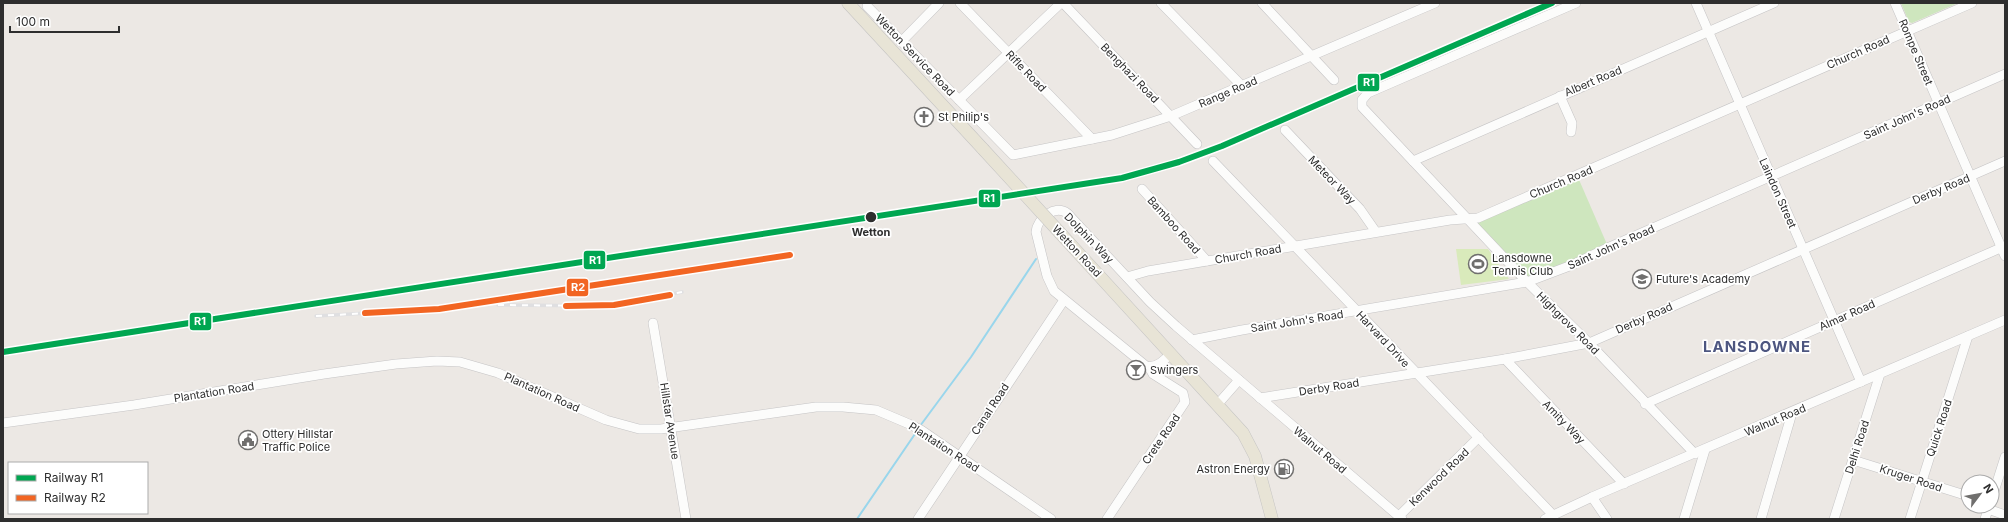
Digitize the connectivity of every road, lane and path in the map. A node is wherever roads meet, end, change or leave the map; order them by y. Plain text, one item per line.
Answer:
1 (848, 3) edge
2 (939, 3) edge
3 (960, 3) edge
4 (1062, 3) edge
5 (1161, 3) edge
6 (1435, 3) edge
7 (1576, 3) edge
8 (1696, 3) edge
9 (1774, 3) edge
10 (1895, 3) edge
11 (1972, 3) edge
12 (1264, 4) edge
13 (867, 6) dead end
14 (1418, 7) edge
15 (1906, 31) junction
16 (1708, 32) junction
17 (901, 42) junction
18 (1009, 53) junction
19 (1312, 55) junction
20 (2005, 74) edge
21 (1334, 80) dead end
22 (1242, 86) junction
23 (1560, 96) junction
24 (959, 100) junction
25 (1938, 103) junction
26 (1740, 104) junction
27 (1171, 116) junction
28 (1285, 130) dead end
29 (1571, 132) dead end
30 (1092, 139) junction
31 (1197, 144) dead end
32 (1014, 155) joint
33 (1213, 161) dead end
34 (1413, 161) junction
35 (2005, 161) edge
36 (1771, 176) junction
37 (1970, 176) junction
38 (1142, 189) dead end
39 (1469, 220) junction
40 (1376, 232) junction
41 (1296, 246) junction
42 (1803, 248) junction
43 (2004, 250) edge
44 (1207, 261) junction
45 (1127, 277) junction
46 (1527, 282) junction
47 (1064, 300) junction
48 (1356, 310) junction
49 (2005, 320) edge
50 (1835, 321) junction
51 (653, 323) dead end
52 (1968, 336) junction
53 (1192, 340) junction
54 (1589, 343) junction
55 (1171, 353) junction
56 (1505, 359) junction
57 (1149, 367) junction
58 (1414, 372) junction
59 (1880, 374) junction
60 (1239, 380) junction
61 (1861, 382) junction
62 (1260, 398) junction
63 (1645, 404) junction
64 (1217, 405) junction
65 (1792, 413) junction
66 (3, 424) edge
67 (671, 427) junction
68 (1479, 437) junction
69 (1705, 450) junction
70 (1695, 454) junction
71 (959, 456) junction
72 (2005, 457) edge
73 (1853, 460) junction
74 (2000, 474) edge
75 (1922, 482) junction
76 (1624, 484) junction
77 (1960, 494) edge
78 (1592, 497) junction
79 (1549, 517) edge
80 (1400, 518) edge
81 (686, 519) edge
82 (918, 519) edge
83 (1051, 519) edge
84 (1107, 519) edge
85 (1272, 519) edge
86 (1607, 519) edge
87 (1684, 519) edge
88 (1761, 519) edge
89 (1834, 519) edge
90 (1910, 519) edge

1 - 55 main road, Wetton Road, bridge
2 - 17 street
3 - 18 street, Rifle Road
4 - 18 street
4 - 27 street, Benghazi Road
5 - 22 street
6 - 14 street, Range Road
7 - 34 street, Highgrove Road
8 - 16 street, Laindon Street
9 - 16 street, Albert Road
10 - 15 street, Rompe Street
11 - 15 street, Church Road
12 - 19 street
13 - 17 street, Wetton Service Road
14 - 19 street, Range Road
15 - 25 street, Rompe Street
15 - 26 street, Church Road
16 - 23 street, Albert Road
16 - 26 street, Laindon Street
17 - 24 street, Wetton Service Road
18 - 24 street
18 - 30 street, Rifle Road
19 - 21 street
19 - 22 street, Range Road
20 - 25 street, Saint John's Road
22 - 27 street, Range Road
23 - 29 street
23 - 34 street, Albert Road
24 - 32 street, Wetton Service Road
25 - 36 street, Saint John's Road
25 - 37 street, Rompe Street
26 - 36 street, Laindon Street
26 - 39 street, Church Road
27 - 30 street, Range Road
27 - 31 street, Benghazi Road
28 - 40 street, Meteor Way
30 - 32 street, Range Road
33 - 41 street, Harvard Drive
34 - 39 street, Highgrove Road
35 - 37 street, Derby Road
36 - 42 street, Laindon Street
36 - 46 street, Saint John's Road
37 - 42 street, Derby Road
37 - 43 street, Rompe Street
38 - 44 street, Bamboo Road
39 - 40 street, Church Road
39 - 46 street, Highgrove Road
40 - 41 street, Church Road
41 - 44 street, Church Road
41 - 48 street, Harvard Drive
42 - 50 street, Laindon Street
42 - 54 street, Derby Road
43 - 50 street, Almar Road
44 - 45 street, Church Road
45 - 47 street, Dolphin Way
45 - 53 street, Dolphin Way
46 - 48 street, Saint John's Road
46 - 54 street, Highgrove Road
47 - 57 street, Dolphin Way
47 - 71 street, Canal Road
48 - 53 street, Saint John's Road
48 - 58 street, Harvard Drive
49 - 52 street, Walnut Road
50 - 61 street, Laindon Street
50 - 63 street, Almar Road
51 - 67 street, Hillstar Avenue
52 - 59 street, Walnut Road
52 - 75 street, Quick Road
53 - 60 street, Dolphin Way
54 - 56 street, Derby Road
54 - 63 street, Highgrove Road
55 - 57 street
55 - 64 main road, Wetton Road
56 - 58 street, Derby Road
56 - 76 street, Amity Way
57 - 84 street, Crete Road
58 - 62 street, Derby Road
58 - 68 street, Harvard Drive
59 - 61 street, Walnut Road
59 - 73 street, Delhi Road
60 - 62 street, Walnut Road
60 - 64 street
61 - 65 street, Walnut Road
62 - 80 street, Walnut Road
63 - 70 street, Highgrove Road
64 - 85 main road, Wetton Road
65 - 69 street, Walnut Road
65 - 88 street
66 - 67 street, Plantation Road
67 - 71 street, Plantation Road
67 - 81 street, Hillstar Avenue
68 - 79 street, Harvard Drive
68 - 80 street, Kenwood Road
69 - 70 street, Walnut Road
69 - 87 street
70 - 76 street, Walnut Road
71 - 82 street, Canal Road
71 - 83 street, Plantation Road
72 - 74 street
73 - 75 street, Kruger Road
73 - 89 street, Delhi Road
75 - 77 street, Kruger Road
75 - 90 street, Quick Road
76 - 78 street, Walnut Road
78 - 79 street, Walnut Road
78 - 86 street

